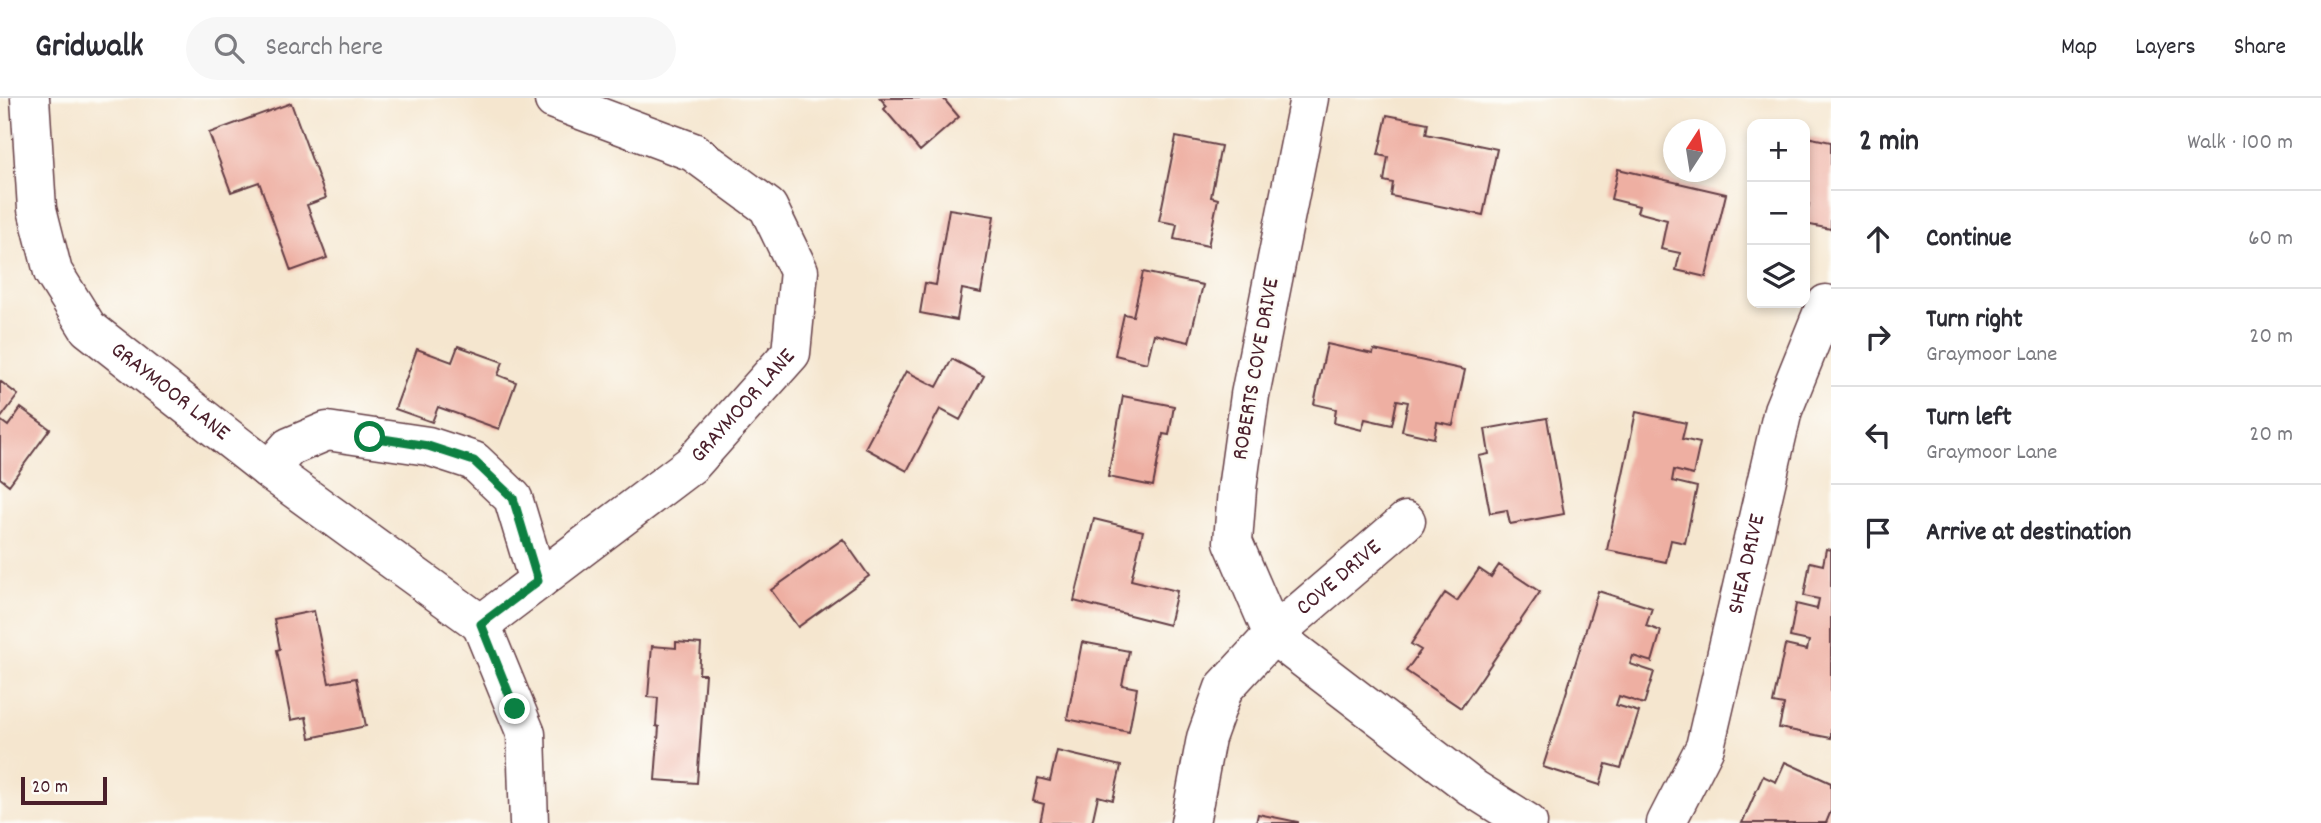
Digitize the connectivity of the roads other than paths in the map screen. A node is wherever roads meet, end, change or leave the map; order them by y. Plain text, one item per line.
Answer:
1 (30, 98) edge
2 (1309, 98) edge
3 (554, 100) dead end
4 (1826, 304) dead end
5 (269, 470) junction
6 (1406, 522) dead end
7 (538, 581) junction
8 (481, 624) junction
9 (1273, 635) junction
10 (529, 823) edge
11 (1189, 823) edge
12 (1528, 823) edge
13 (1666, 823) edge

1 - 5 street, GRAYMOOR LANE
2 - 9 street, ROBERTS COVE DRIVE
3 - 7 street, GRAYMOOR LANE
4 - 13 street, SHEA DRIVE
5 - 7 street
5 - 8 street, GRAYMOOR LANE
6 - 9 street, COVE DRIVE
7 - 8 street, GRAYMOOR LANE
8 - 10 street
9 - 11 street
9 - 12 street, ROBERTS COVE DRIVE

